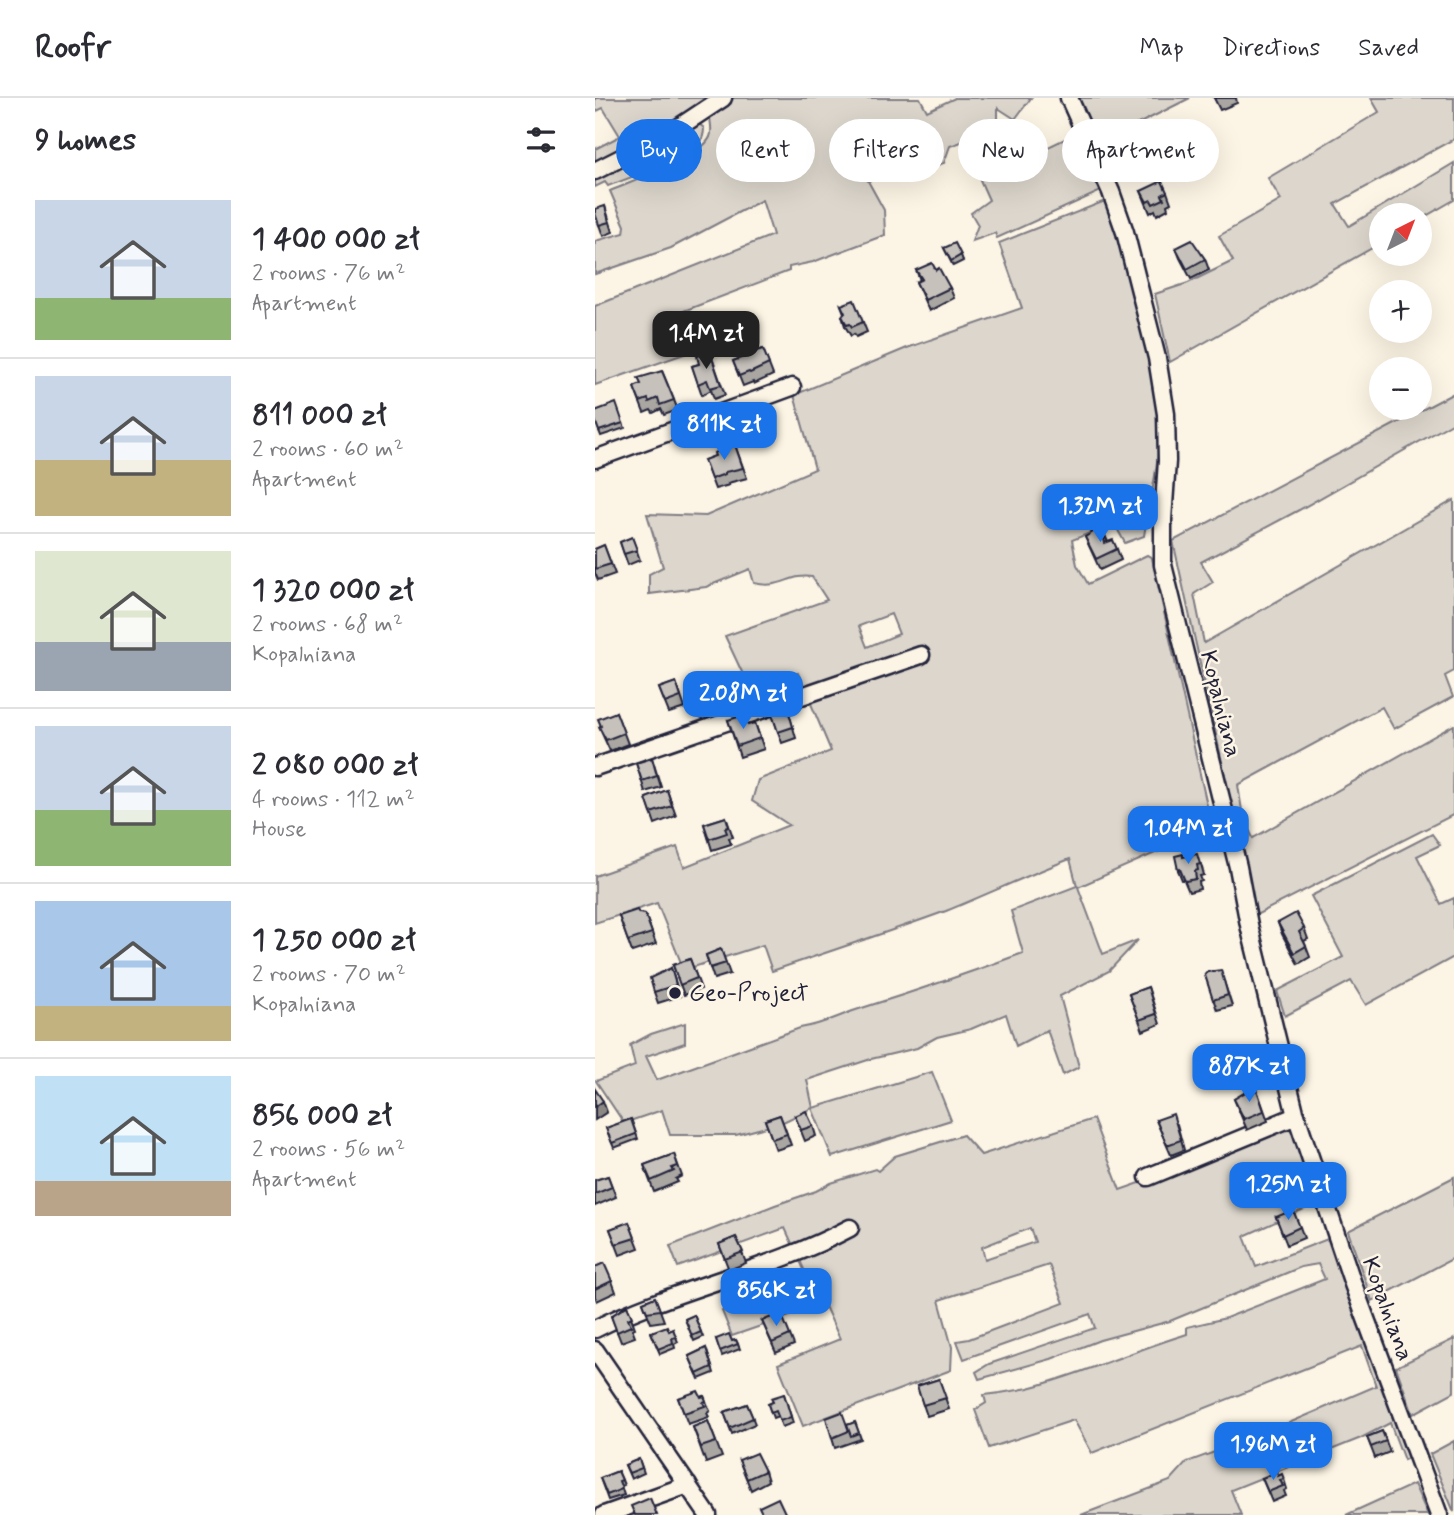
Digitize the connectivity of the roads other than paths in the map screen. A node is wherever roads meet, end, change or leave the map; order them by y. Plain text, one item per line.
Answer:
1 (723, 98) edge
2 (1069, 98) edge
3 (595, 171) edge
4 (792, 387) dead end
5 (595, 459) edge
6 (921, 655) dead end
7 (595, 767) edge
8 (1296, 1116) junction
9 (1148, 1177) dead end
10 (850, 1228) dead end
11 (595, 1329) edge
12 (595, 1350) edge
13 (688, 1485) junction
14 (604, 1515) edge
15 (708, 1515) edge
16 (1439, 1515) edge

1 - 3 street
2 - 8 street, Kopalniana
4 - 5 street
6 - 7 street
8 - 9 street
8 - 16 street, Kopalniana
10 - 11 street
12 - 13 street
13 - 14 street
13 - 15 street

